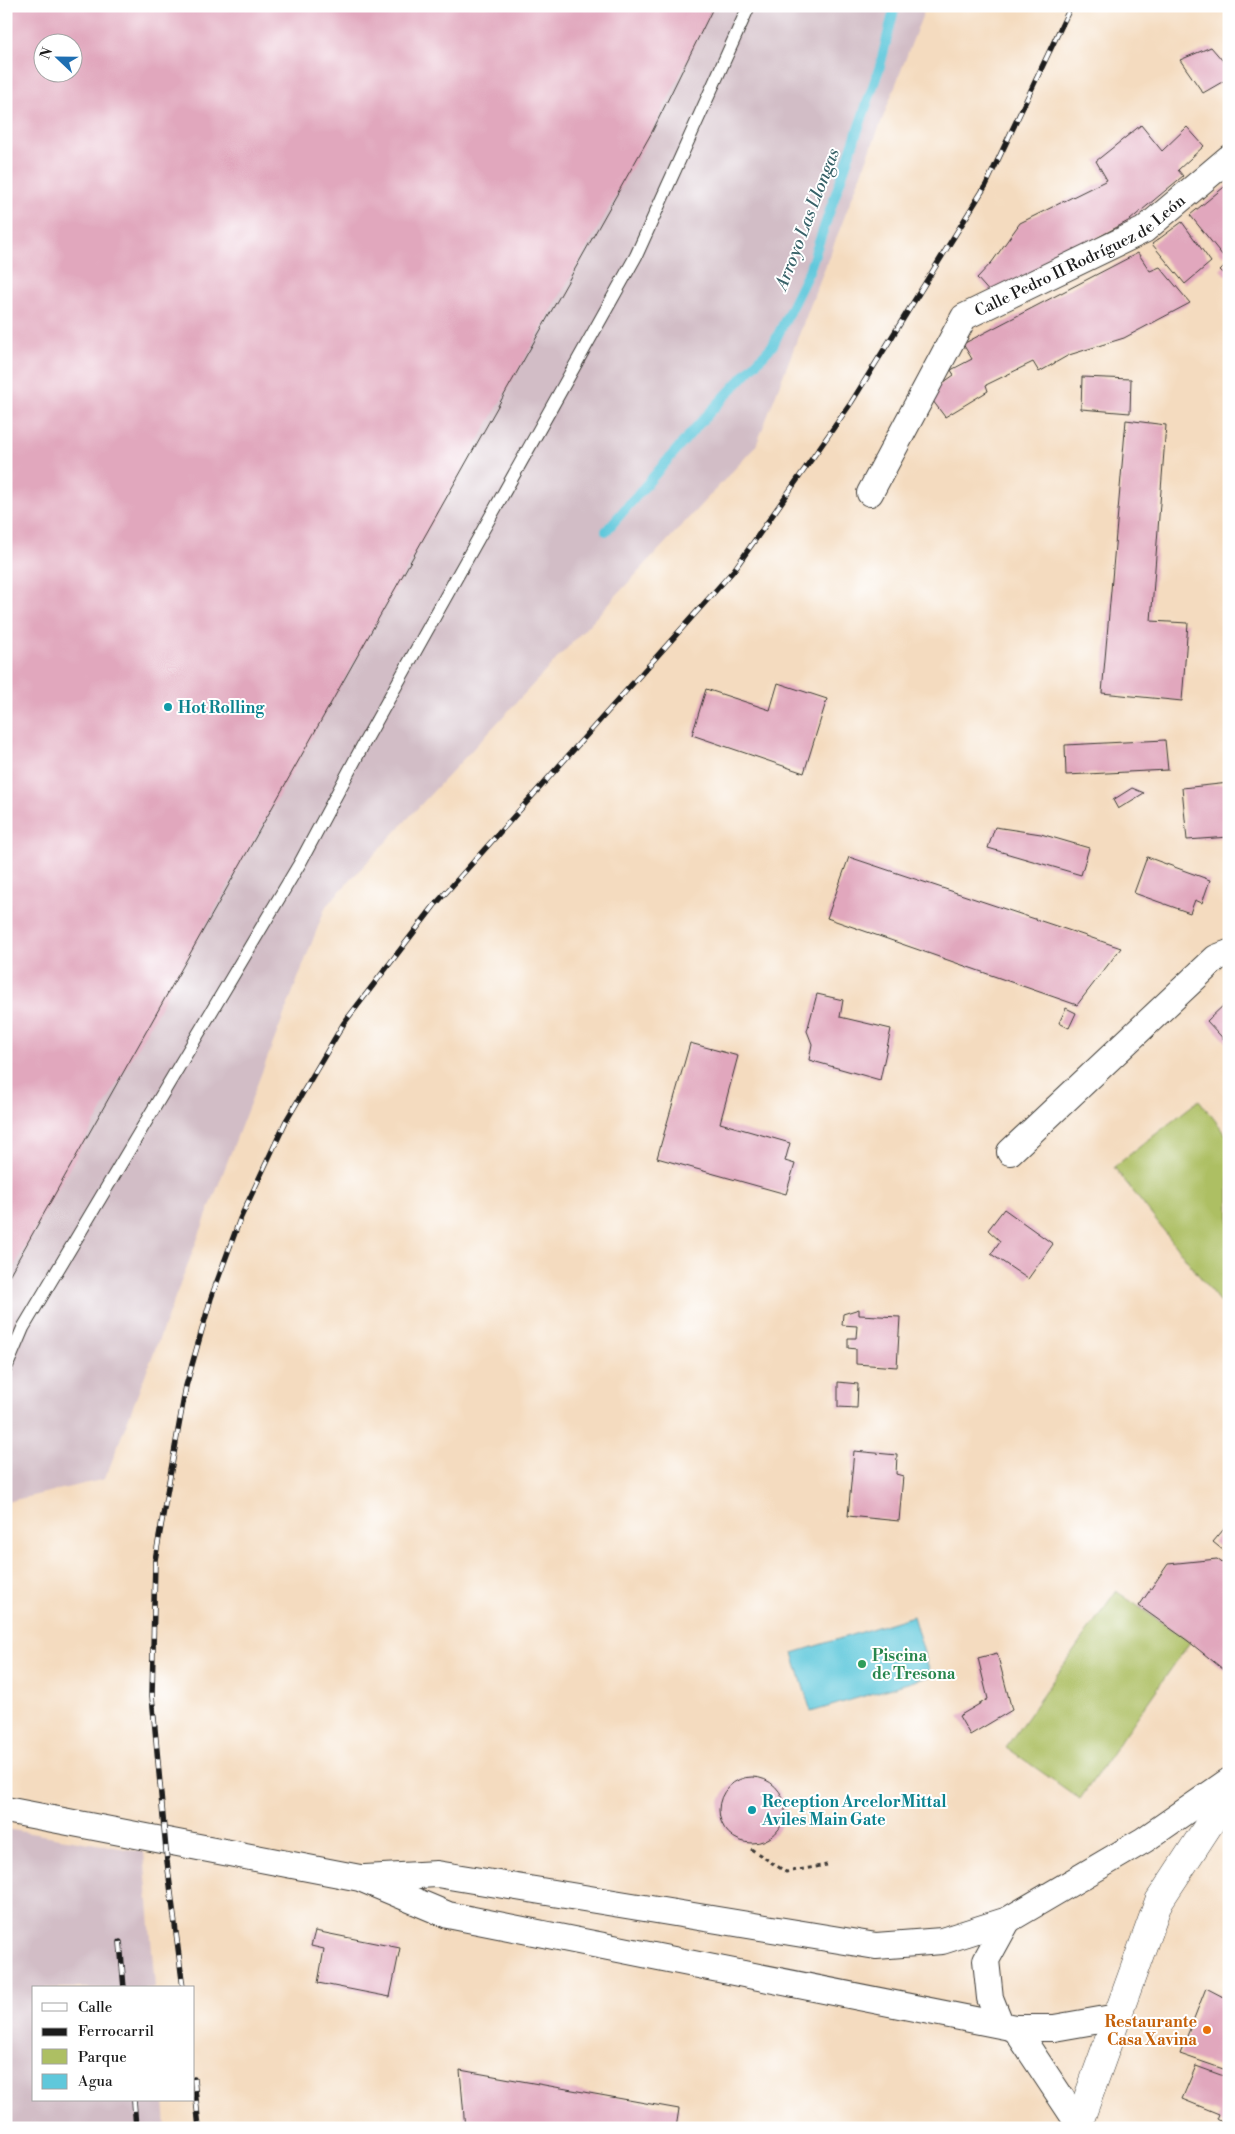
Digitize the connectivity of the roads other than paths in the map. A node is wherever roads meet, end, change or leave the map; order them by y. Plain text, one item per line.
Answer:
1 (749, 6) edge
2 (1229, 158) edge
3 (870, 492) dead end
4 (1229, 953) edge
5 (1010, 1152) dead end
6 (6, 1368) edge
7 (1229, 1782) edge
8 (1229, 1794) edge
9 (6, 1810) edge
10 (360, 1878) junction
11 (1008, 1920) junction
12 (1117, 2017) junction
13 (1007, 2026) junction
14 (1077, 2126) edge

1 - 6 lane
2 - 3 street, Calle Pedro II Rodríguez de León
4 - 5 street
7 - 11 street
8 - 12 main road
9 - 10 street
10 - 11 street
10 - 13 street
11 - 13 street
12 - 13 street
12 - 14 main road
13 - 14 street

